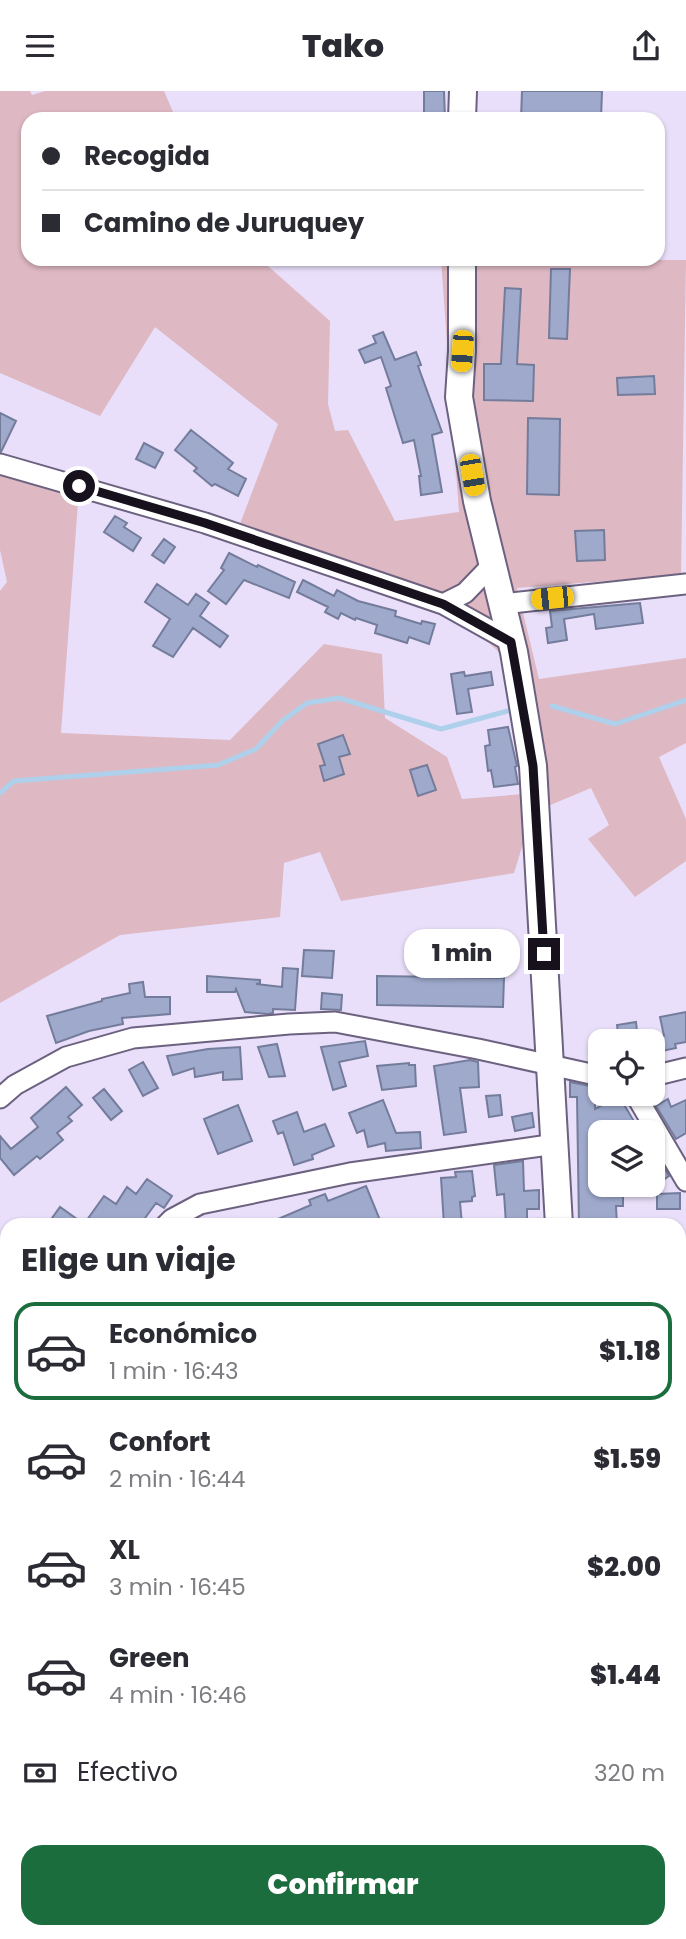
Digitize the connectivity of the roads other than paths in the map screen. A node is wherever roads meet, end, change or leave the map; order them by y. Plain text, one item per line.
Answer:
1 (463, 91) edge
2 (462, 112) edge
3 (462, 266) edge
4 (0, 464) edge
5 (492, 565) junction
6 (686, 584) edge
7 (443, 604) junction
8 (502, 604) junction
9 (511, 642) junction
10 (550, 1064) junction
11 (686, 1068) edge
12 (588, 1073) edge
13 (665, 1073) edge
14 (0, 1098) edge
15 (642, 1106) edge
16 (556, 1144) junction
17 (686, 1181) edge
18 (174, 1218) edge
19 (559, 1218) edge

1 - 2 street
3 - 5 street
4 - 7 street
5 - 7 street
5 - 8 street
6 - 8 street
7 - 9 street
8 - 9 street
9 - 10 street
10 - 12 street
10 - 14 street
10 - 16 street
11 - 13 street
15 - 17 street
16 - 18 street
16 - 19 street

